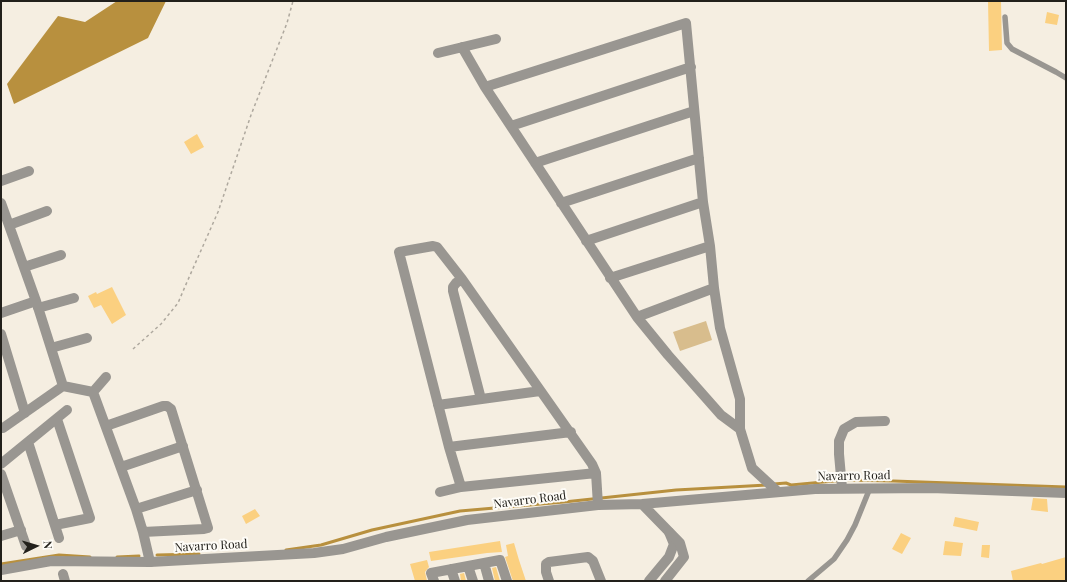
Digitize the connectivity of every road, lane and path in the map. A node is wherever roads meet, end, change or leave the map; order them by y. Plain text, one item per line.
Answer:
1 (293, 1) edge
2 (1005, 17) dead end
3 (496, 39) dead end
4 (462, 47) junction
5 (438, 52) dead end
6 (690, 68) junction
7 (1066, 78) edge
8 (485, 87) junction
9 (694, 111) junction
10 (511, 126) junction
11 (699, 158) junction
12 (535, 163) junction
13 (29, 171) dead end
14 (1, 181) edge
15 (703, 202) junction
16 (1, 203) edge
17 (561, 203) junction
18 (47, 211) dead end
19 (9, 224) junction
20 (586, 241) junction
21 (710, 246) junction
22 (61, 255) dead end
23 (24, 267) junction
24 (610, 278) junction
25 (462, 279) junction
26 (714, 288) junction
27 (74, 298) dead end
28 (37, 304) junction
29 (1, 313) edge
30 (637, 316) junction
31 (1, 334) edge
32 (87, 338) dead end
33 (51, 348) junction
34 (133, 349) dead end
35 (106, 377) dead end
36 (63, 386) junction
37 (540, 391) junction
38 (93, 392) junction
39 (481, 399) junction
40 (438, 405) junction
41 (67, 410) dead end
42 (25, 413) junction
43 (57, 418) junction
44 (885, 420) dead end
45 (106, 426) junction
46 (3, 428) dead end
47 (740, 429) junction
48 (571, 432) junction
49 (28, 442) junction
50 (183, 446) junction
51 (449, 447) junction
52 (1, 464) edge
53 (121, 467) junction
54 (596, 473) junction
55 (1, 474) edge
56 (842, 483) junction
57 (461, 487) junction
58 (772, 487) junction
59 (870, 488) junction
60 (197, 490) junction
61 (440, 492) dead end
62 (1066, 493) edge
63 (5, 498) edge
64 (598, 501) junction
65 (642, 504) junction
66 (136, 510) junction
67 (55, 525) junction
68 (20, 530) junction
69 (668, 530) junction
70 (143, 532) junction
71 (1, 536) edge
72 (59, 538) dead end
73 (26, 546) dead end
74 (150, 562) junction
75 (484, 563) junction
76 (468, 566) junction
77 (451, 569) junction
78 (1, 570) edge
79 (667, 579) edge
80 (434, 581) edge
81 (455, 581) edge
82 (473, 581) edge
83 (489, 581) edge
84 (507, 581) edge
85 (549, 581) edge
86 (601, 581) edge
87 (649, 581) edge
88 (658, 581) edge
89 (808, 581) edge

1 - 34 path
2 - 7 lane
3 - 4 street
4 - 5 street
4 - 8 street
6 - 8 street
6 - 9 street
6 - 10 street
8 - 10 street
9 - 11 street
9 - 12 street
10 - 12 street
11 - 15 street
11 - 17 street
12 - 17 street
13 - 14 street
15 - 20 street
15 - 21 street
16 - 19 street
17 - 20 street
18 - 19 street
19 - 23 street
20 - 24 street
21 - 24 street
21 - 26 street
22 - 23 street
23 - 28 street
24 - 30 street
25 - 37 street
25 - 39 street
25 - 40 street
26 - 30 street
26 - 47 street
27 - 28 street
28 - 29 street
28 - 33 street
30 - 47 street
31 - 42 street
32 - 33 street
33 - 36 street
35 - 38 street
36 - 38 street
36 - 42 street
37 - 39 street
37 - 48 street
38 - 45 street
39 - 40 street
40 - 51 street
41 - 43 street
42 - 46 street
43 - 49 street
43 - 67 street
44 - 56 street
45 - 50 street
45 - 53 street
47 - 58 street
48 - 51 street
48 - 54 street
49 - 52 street
49 - 67 street
50 - 53 street
50 - 60 street
51 - 57 street
53 - 66 street
54 - 57 street
54 - 64 street
55 - 63 street
56 - 58 street, Navarro Road
56 - 59 street, Navarro Road
57 - 61 street
58 - 65 street, Navarro Road
59 - 62 street, Navarro Road
59 - 89 lane
60 - 66 street
60 - 70 street
63 - 68 street
64 - 65 street, Navarro Road
64 - 74 street, Navarro Road
65 - 69 street
66 - 70 street
67 - 72 street
68 - 71 street
68 - 73 street
69 - 79 street
69 - 87 street
70 - 74 street
74 - 78 street, Navarro Road
75 - 76 street
75 - 83 street
75 - 84 street
76 - 77 street
76 - 82 street
77 - 80 street
77 - 81 street
79 - 88 street
85 - 86 street

